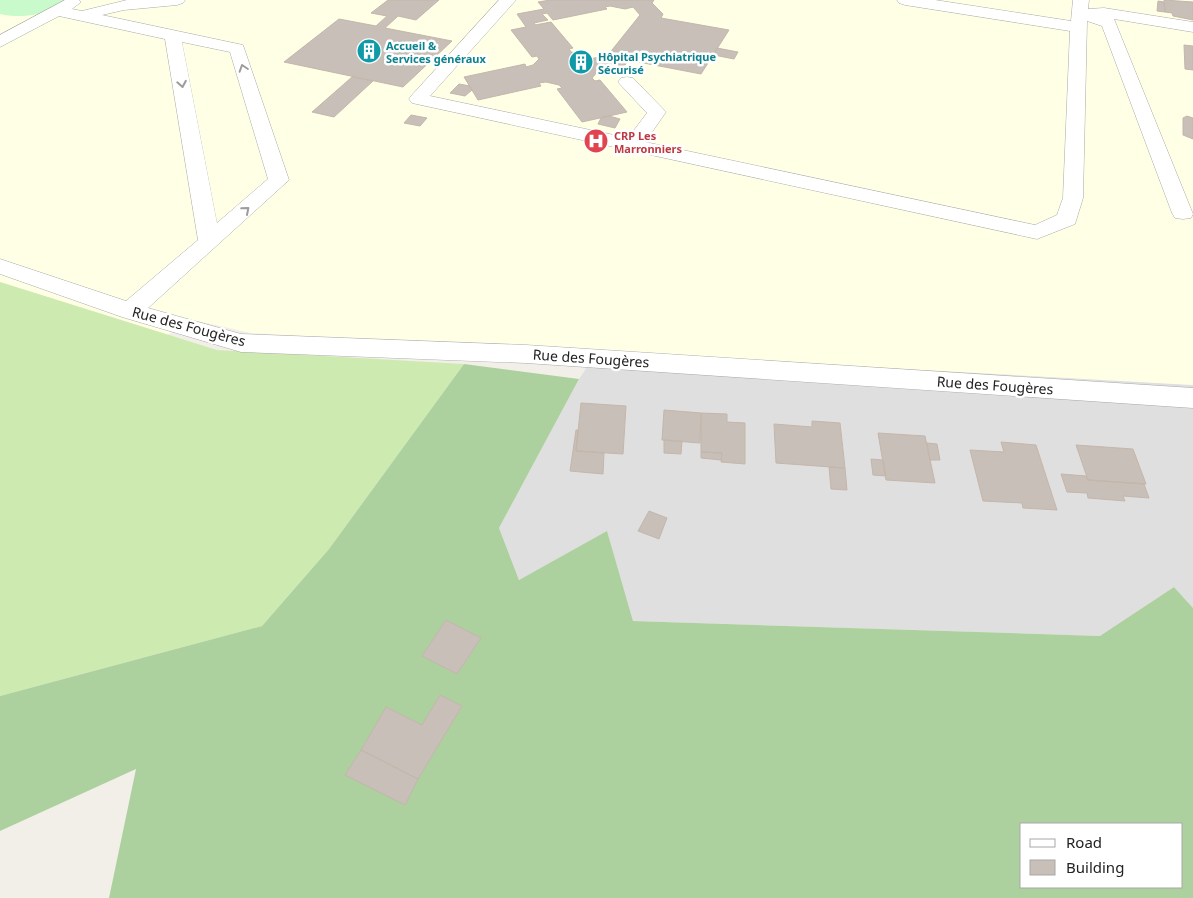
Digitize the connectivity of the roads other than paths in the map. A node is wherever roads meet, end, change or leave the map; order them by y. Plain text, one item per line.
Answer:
1 (77, 0) edge
2 (177, 0) edge
3 (508, 0) edge
4 (905, 0) edge
5 (1040, 5) dead end
6 (58, 11) junction
7 (1080, 13) edge
8 (80, 16) junction
9 (0, 22) edge
10 (1055, 24) junction
11 (1175, 25) junction
12 (1193, 27) edge
13 (26, 28) junction
14 (174, 36) junction
15 (1193, 37) edge
16 (0, 42) edge
17 (628, 82) dead end
18 (634, 144) junction
19 (1183, 213) dead end
20 (209, 242) junction
21 (0, 266) edge
22 (130, 311) junction
23 (1193, 398) edge

1 - 6 street
2 - 8 street
3 - 18 street
4 - 10 street
5 - 10 street
6 - 8 street
6 - 13 street
7 - 10 street
7 - 11 street
7 - 18 street
7 - 19 street
8 - 14 street
9 - 13 street
11 - 12 street
11 - 15 street
13 - 16 street
14 -> 20 street
20 -> 14 street
17 - 18 street
20 - 22 street
21 - 22 street, Rue des Fougères
22 - 23 street, Rue des Fougères

